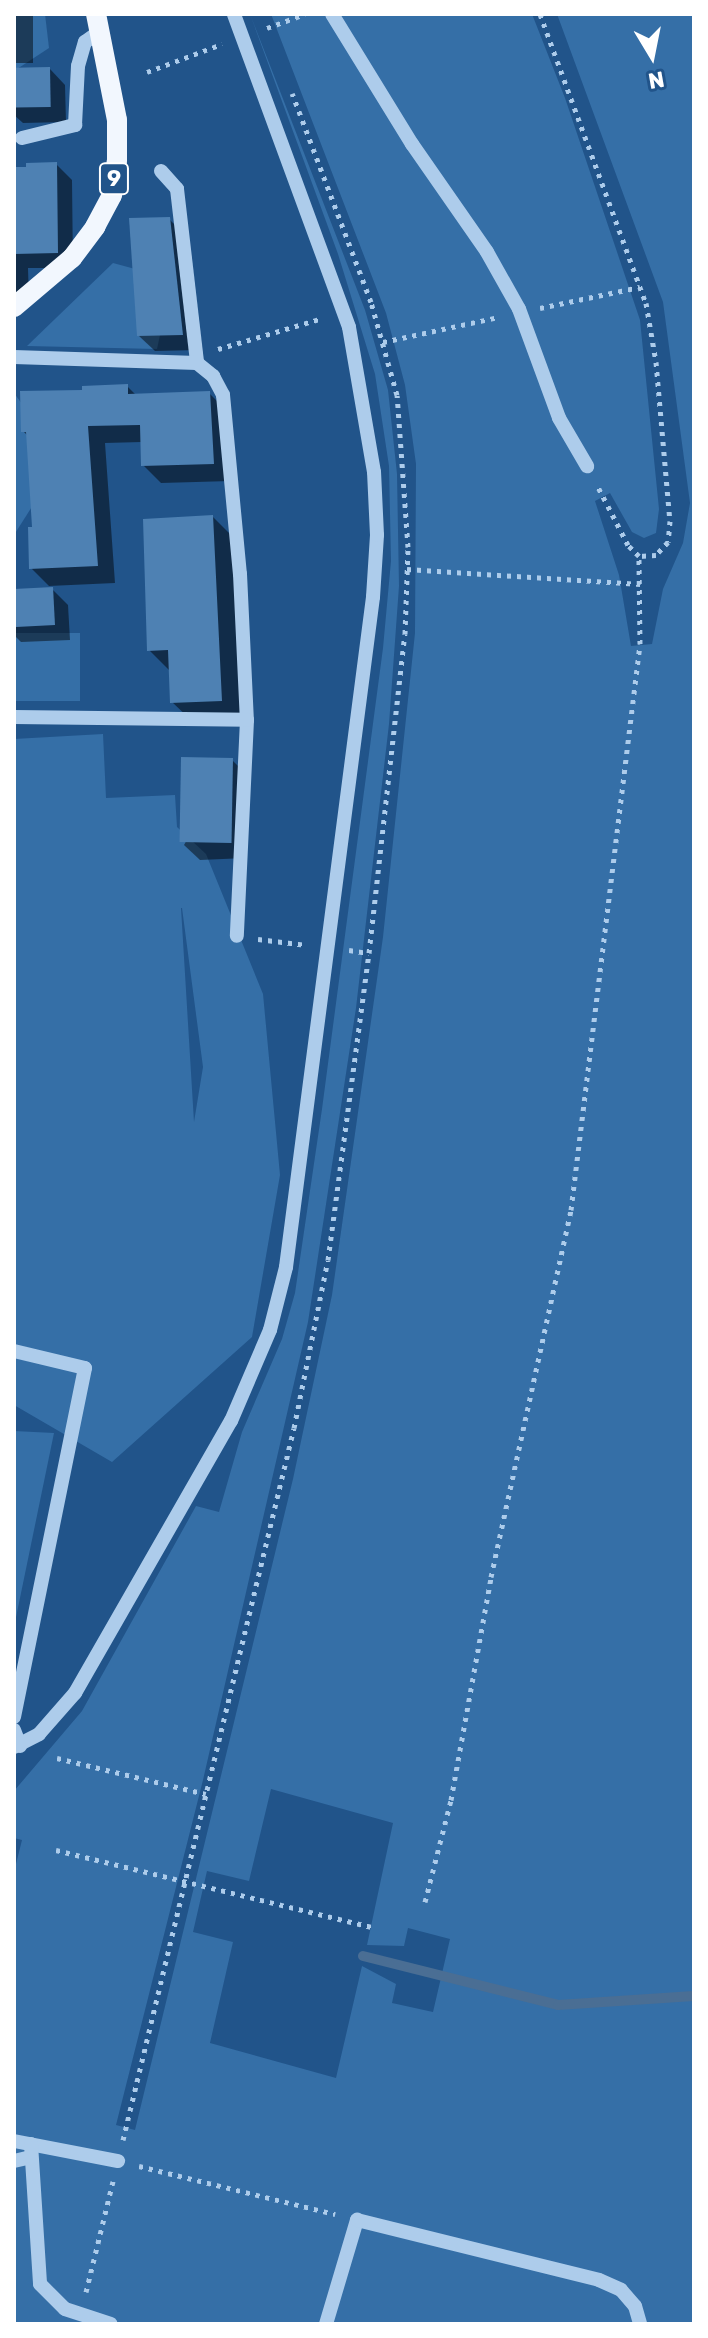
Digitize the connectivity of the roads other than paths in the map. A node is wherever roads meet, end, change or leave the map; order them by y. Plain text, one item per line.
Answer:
1 (234, 14) edge
2 (332, 14) edge
3 (98, 22) edge
4 (22, 138) dead end
5 (161, 171) dead end
6 (14, 307) edge
7 (14, 357) edge
8 (197, 363) junction
9 (587, 466) road end
10 (14, 717) edge
11 (247, 720) junction
12 (237, 936) road end
13 (14, 1351) edge
14 (14, 1717) edge
15 (14, 1730) edge
16 (17, 1746) edge
17 (14, 2141) edge
18 (31, 2150) junction
19 (14, 2161) edge
20 (118, 2161) road end
21 (111, 2324) edge
22 (326, 2324) edge
23 (640, 2324) edge

1 - 16 street
2 - 9 street
3 - 4 street
3 - 6 main road, 9
5 - 8 street
7 - 8 street
8 - 11 street
10 - 11 street
11 - 12 street
13 - 14 street
15 - 16 street
17 - 18 street
18 - 19 street
18 - 20 street
18 - 21 street
22 - 23 street

